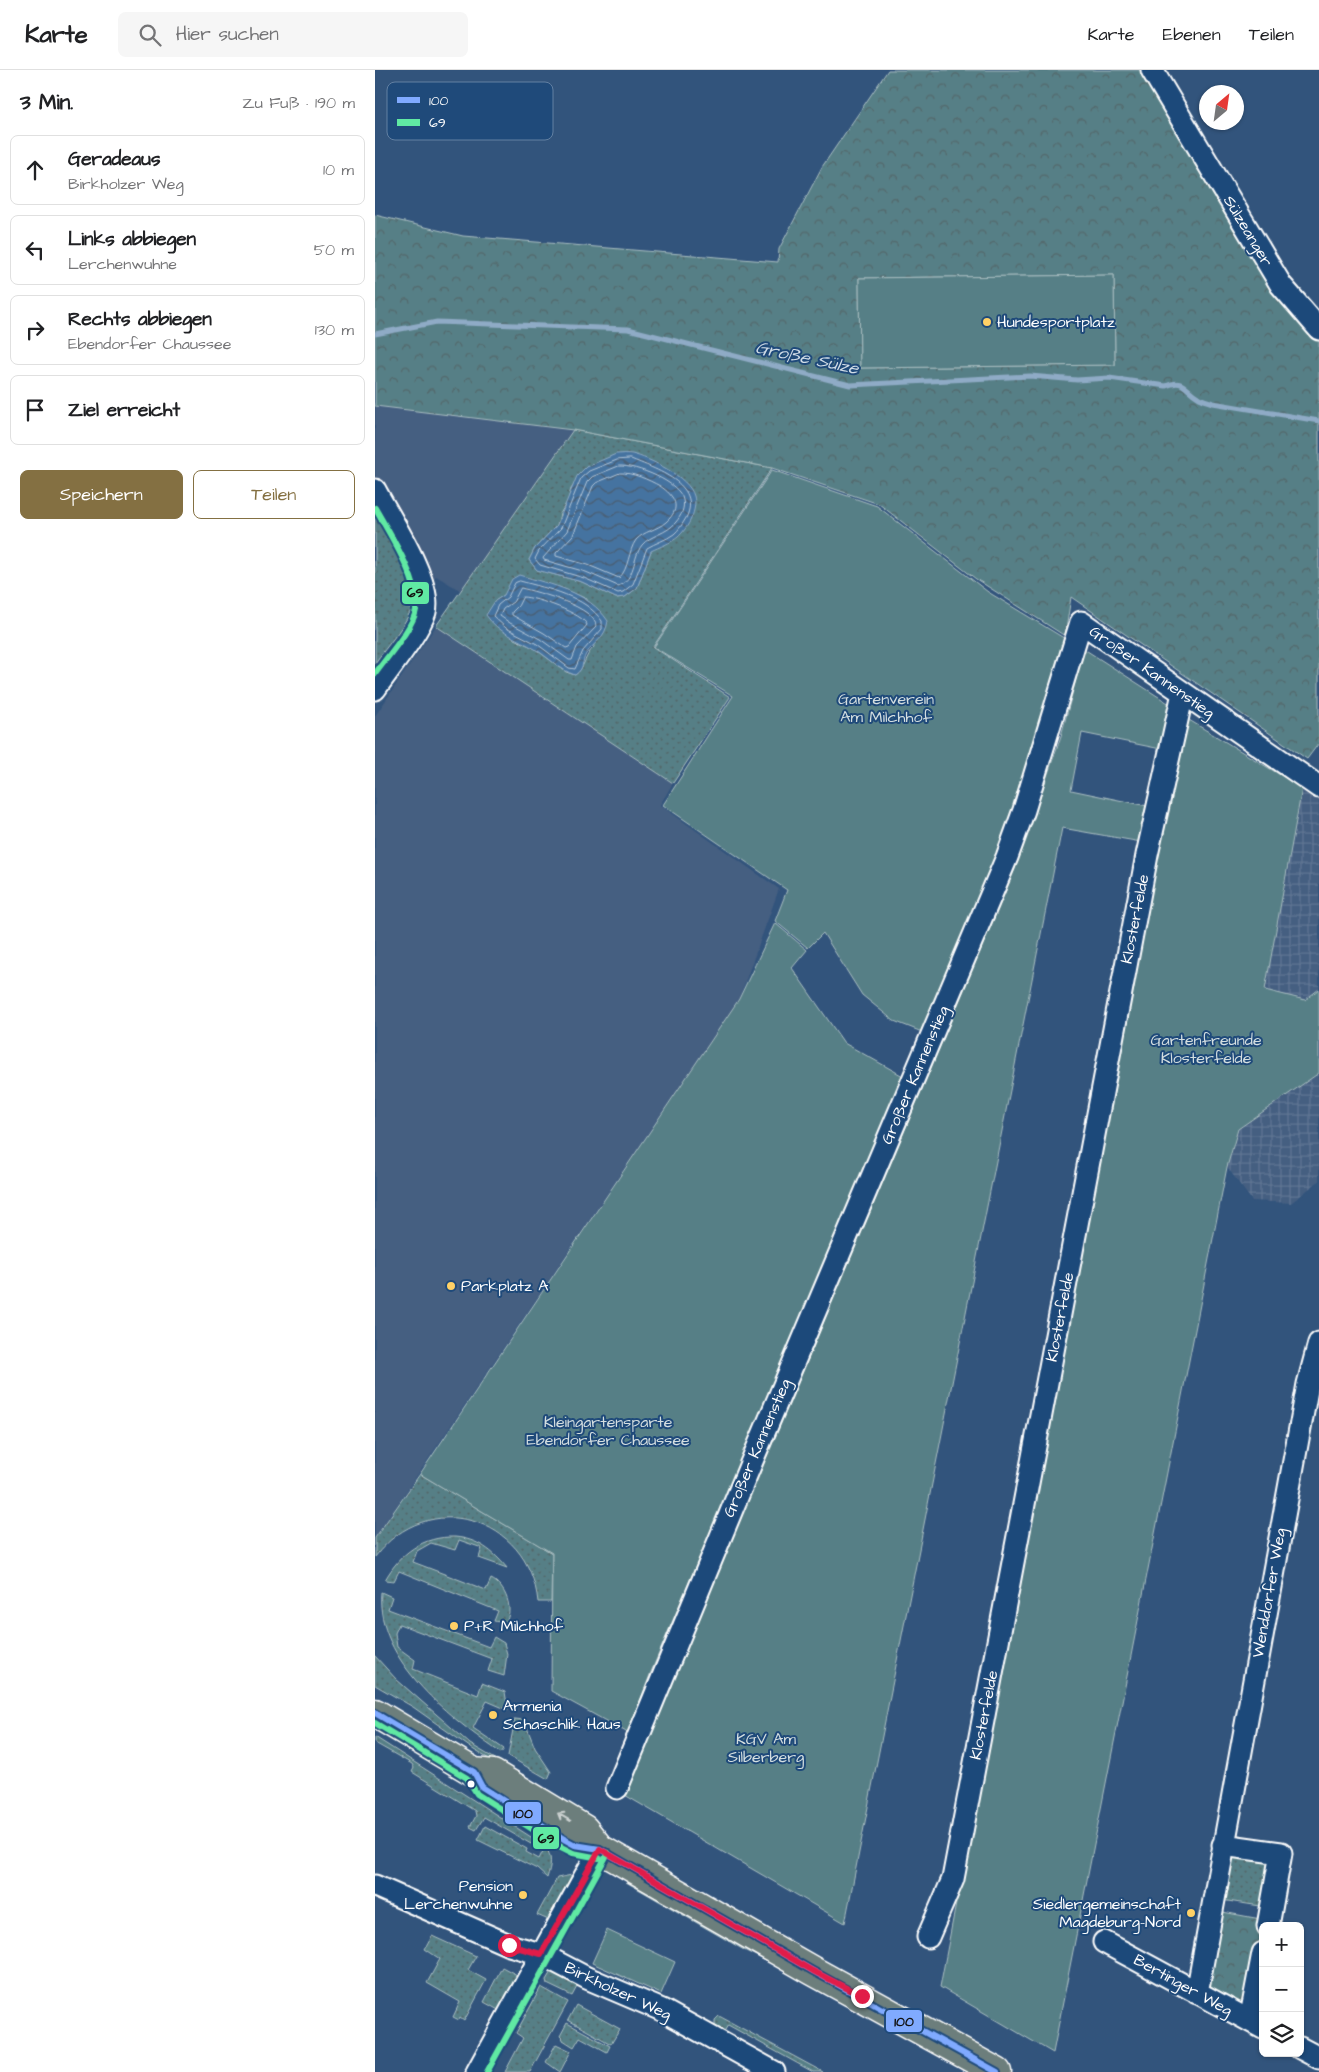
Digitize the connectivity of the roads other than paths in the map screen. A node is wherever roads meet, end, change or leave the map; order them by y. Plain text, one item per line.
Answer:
1 (1152, 70) edge
2 (1319, 329) edge
3 (375, 490) edge
4 (375, 689) edge
5 (1183, 693) junction
6 (1319, 787) edge
7 (1319, 1343) edge
8 (375, 1713) edge
9 (617, 1788) dead end
10 (1223, 1845) junction
11 (600, 1849) junction
12 (375, 1886) edge
13 (1269, 1922) edge
14 (928, 1937) dead end
15 (1104, 1942) dead end
16 (541, 1954) junction
17 (1262, 1967) edge
18 (1197, 1993) junction
19 (1256, 2025) edge
20 (1304, 2050) edge
21 (1319, 2058) edge
22 (477, 2072) edge
23 (774, 2072) edge
24 (997, 2072) edge

1 - 2 street, Sülzeanger
3 - 4 street
5 - 6 street, Großer Kannenstieg
5 - 9 street, Großer Kannenstieg
5 - 14 street, Klosterfelde
7 - 10 street, Wenddorfer Weg
8 - 11 main road
10 - 13 street
10 - 18 street, Wenddorfer Weg
11 - 16 street
11 - 24 main road
12 - 16 street, Birkholzer Weg
15 - 18 street, Bertinger Weg
16 - 22 street
16 - 23 street, Birkholzer Weg
17 - 19 street
18 - 19 street, Bertinger Weg
20 - 21 street

